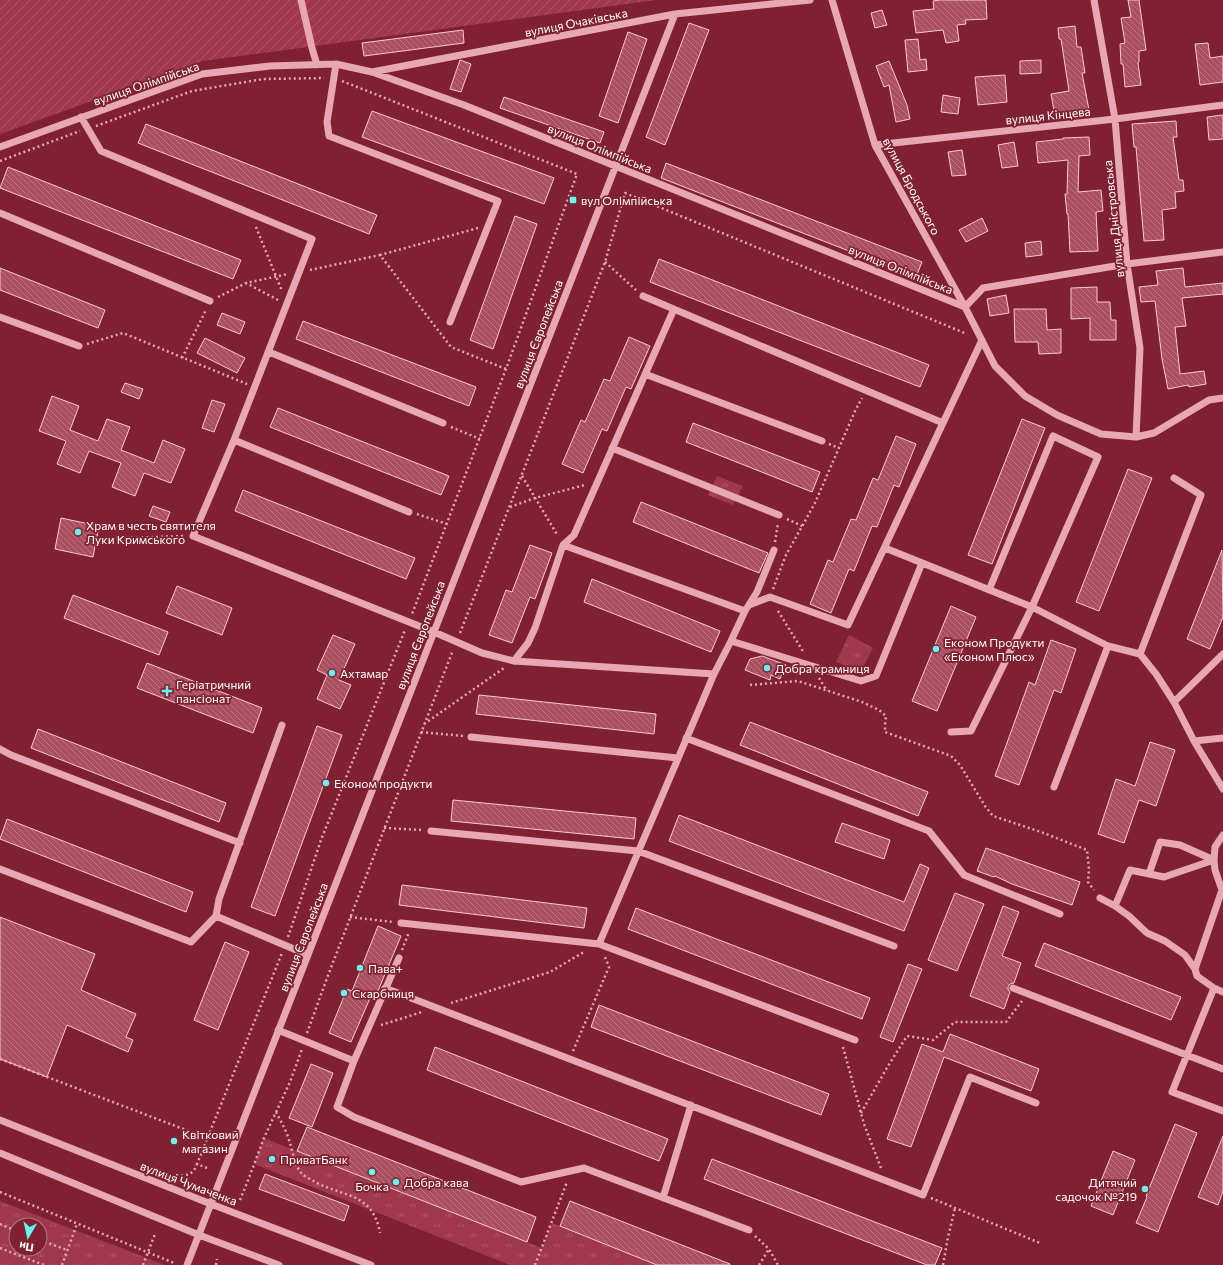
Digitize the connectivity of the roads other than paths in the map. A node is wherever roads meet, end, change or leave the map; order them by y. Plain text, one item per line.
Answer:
1 (301, 0) edge
2 (810, 0) edge
3 (832, 0) edge
4 (1094, 0) edge
5 (675, 14) junction
6 (336, 64) junction
7 (317, 65) junction
8 (372, 72) junction
9 (1223, 105) edge
10 (81, 117) junction
11 (1115, 119) junction
12 (875, 145) junction
13 (0, 147) edge
14 (615, 166) junction
15 (0, 213) edge
16 (1223, 252) edge
17 (1128, 264) junction
18 (643, 296) road end
19 (210, 301) road end
20 (966, 307) junction
21 (674, 309) junction
22 (0, 317) edge
23 (450, 322) dead end
24 (982, 340) junction
25 (79, 346) road end
26 (269, 352) junction
27 (645, 374) junction
28 (1223, 398) edge
29 (443, 423) road end
30 (943, 423) junction
31 (1136, 437) junction
32 (234, 440) junction
33 (822, 441) dead end
34 (612, 448) junction
35 (1174, 478) dead end
36 (409, 512) road end
37 (779, 515) road end
38 (563, 545) junction
39 (885, 548) junction
40 (774, 550) road end
41 (922, 563) junction
42 (989, 590) junction
43 (1032, 607) junction
44 (747, 608) junction
45 (434, 632) junction
46 (731, 641) junction
47 (1108, 646) junction
48 (1140, 654) junction
49 (1223, 654) edge
50 (514, 661) junction
51 (714, 674) junction
52 (1174, 702) junction
53 (282, 725) dead end
54 (951, 732) dead end
55 (471, 737) road end
56 (686, 738) junction
57 (1223, 738) edge
58 (1194, 741) junction
59 (0, 749) edge
60 (678, 758) junction
61 (1054, 787) dead end
62 (1223, 789) edge
63 (431, 830) road end
64 (1223, 836) edge
65 (240, 843) junction
66 (638, 851) junction
67 (1214, 860) junction
68 (0, 869) edge
69 (1149, 874) junction
70 (1100, 898) road end
71 (1115, 906) junction
72 (1060, 914) dead end
73 (216, 916) junction
74 (401, 924) road end
75 (598, 944) junction
76 (894, 946) dead end
77 (308, 955) junction
78 (399, 958) road end
79 (1195, 969) junction
80 (385, 988) junction
81 (1013, 988) dead end
82 (1214, 988) junction
83 (1223, 992) edge
84 (278, 1030) junction
85 (855, 1040) dead end
86 (1188, 1055) junction
87 (354, 1061) junction
88 (1223, 1069) edge
89 (1036, 1103) dead end
90 (691, 1105) junction
91 (1223, 1111) edge
92 (0, 1120) edge
93 (0, 1153) edge
94 (663, 1198) junction
95 (211, 1204) junction
96 (749, 1230) road end
97 (199, 1234) junction
98 (187, 1265) edge
99 (279, 1265) edge
100 (371, 1265) edge

1 - 7 street
2 - 5 street, вулиця Очаківська
3 - 12 street, вулиця Бродського
4 - 11 street, вулиця Дністровська
5 - 8 street, вулиця Очаківська
5 - 14 street, вулиця Європейська
6 - 7 street, вулиця Олімпійська
6 - 8 street, вулиця Олімпійська
6 - 23 street
7 - 10 street, вулиця Олімпійська
8 - 14 street, вулиця Олімпійська
9 - 11 street, вулиця Кінцева
10 - 13 street, вулиця Олімпійська
10 - 26 street
11 - 12 street, вулиця Кінцева
11 - 17 street, вулиця Дністровська
12 - 20 street, вулиця Бродського
14 - 20 street, вулиця Олімпійська
14 - 45 street, вулиця Європейська
15 - 19 street
16 - 17 street
17 - 20 street
17 - 31 street, вулиця Дністровська
18 - 21 street
20 - 24 street
21 - 27 street
21 - 30 street
22 - 25 street
24 - 30 street
24 - 31 street
26 - 29 street
26 - 32 street
27 - 33 street
27 - 34 street
28 - 31 street
30 - 39 street
32 - 36 street
32 - 45 street
34 - 37 street
34 - 38 street
35 - 48 street
38 - 44 street
38 - 50 street
39 - 41 street
39 - 44 street
40 - 44 street
41 - 42 street
41 - 46 street
42 - 43 street
42 - 43 street
43 - 47 street
43 - 54 street
44 - 46 street
45 - 50 street
45 - 77 street, вулиця Європейська
46 - 51 street
47 - 48 street
47 - 61 street
48 - 52 street
49 - 52 street
50 - 51 street
51 - 56 street
52 - 58 street
53 - 65 street
55 - 60 street
56 - 60 street
56 - 72 street
57 - 58 street
58 - 62 street
59 - 65 street
60 - 66 street
63 - 66 street
64 - 67 street
65 - 73 street
66 - 75 street
66 - 76 street
67 - 69 street
67 - 69 street
67 - 79 street
68 - 73 street
69 - 71 street
70 - 71 street
71 - 79 street
73 - 77 street
74 - 75 street
75 - 85 street
77 - 84 street, вулиця Європейська
78 - 80 street
79 - 82 street
80 - 87 street
80 - 90 street
81 - 86 street
82 - 83 street
82 - 86 street
84 - 87 street
84 - 95 street, вулиця Європейська
86 - 88 street
86 - 91 street
87 - 94 street
89 - 90 street
90 - 94 street
92 - 95 street, вулиця Чумаченка
93 - 97 street
94 - 96 street
95 - 97 street, вулиця Європейська
95 - 100 street, вулиця Чумаченка
97 - 98 street, вулиця Європейська
97 - 99 street

